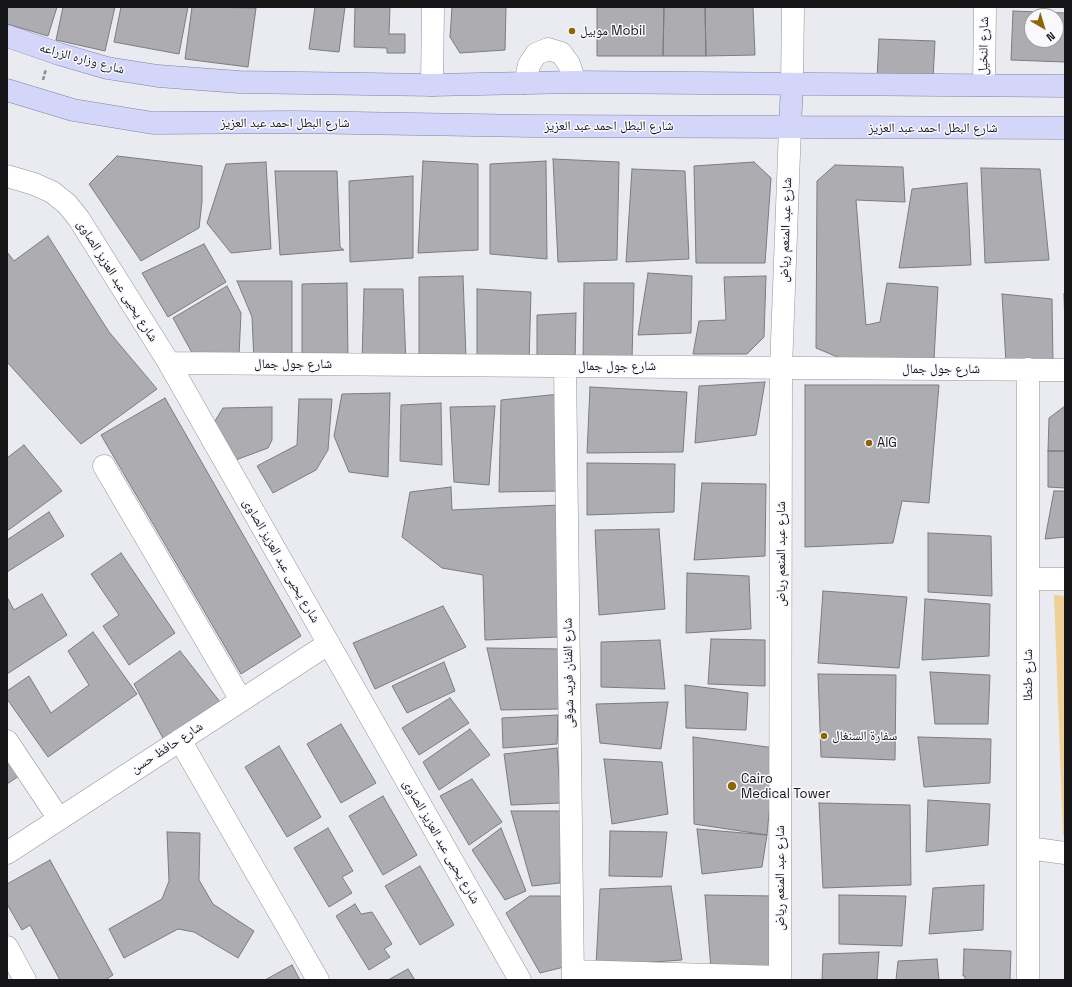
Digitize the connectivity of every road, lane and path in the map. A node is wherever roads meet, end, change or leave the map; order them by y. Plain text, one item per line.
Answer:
1 (433, 7) edge
2 (793, 7) edge
3 (985, 7) edge
4 (12, 40) edge
5 (50, 51) junction
6 (575, 82) junction
7 (525, 83) junction
8 (792, 84) junction
9 (984, 85) junction
10 (432, 86) junction
11 (1065, 86) edge
12 (7, 90) edge
13 (38, 100) junction
14 (790, 127) junction
15 (1065, 128) edge
16 (7, 176) edge
17 (169, 363) junction
18 (565, 366) junction
19 (781, 368) junction
20 (1028, 369) junction
21 (1065, 370) edge
22 (104, 466) dead end
23 (1028, 579) junction
24 (1065, 580) edge
25 (328, 644) junction
26 (241, 700) junction
27 (180, 740) junction
28 (7, 741) edge
29 (59, 819) junction
30 (1028, 848) junction
31 (7, 852) edge
32 (1065, 853) edge
33 (7, 947) edge
34 (573, 976) edge
35 (780, 979) edge
36 (25, 980) edge
37 (318, 980) edge
38 (520, 980) edge
39 (1028, 980) edge

1 - 10 street
2 - 8 street
3 - 9 street, شارع النخيل
4 - 5 main road, شارع وزاره الزراعه
5 - 10 main road, شارع وزاره الزراعه
5 - 13 path
6 - 7 main road
6 - 7 street
6 - 8 main road
7 - 10 main road
8 - 9 main road
8 - 14 main road
9 - 11 main road
12 - 13 main road
13 - 14 main road, شارع البطل احمد عبد العزيز
14 - 15 main road, شارع البطل احمد عبد العزيز
14 - 19 street, شارع عبد المنعم رياض
16 - 17 street, شارع يحيى عبد العزيز الصاوى
17 - 18 street, شارع جول جمال
17 - 25 street, شارع يحيى عبد العزيز الصاوى
18 - 19 street, شارع جول جمال
18 - 34 street, شارع الفنان فريد شوقى
19 - 20 street, شارع جول جمال
19 - 35 street, شارع عبد المنعم رياض
20 - 21 street, شارع جول جمال
20 - 23 street, شارع طنطا
22 - 26 street
23 - 24 street
23 - 30 street, شارع طنطا
25 - 26 street, شارع حافظ حسن
25 - 38 street, شارع يحيى عبد العزيز الصاوى
26 - 27 street, شارع حافظ حسن
27 - 29 street, شارع حافظ حسن
27 - 37 street
28 - 29 street
29 - 31 street, شارع حافظ حسن
30 - 32 street
30 - 39 street, شارع طنطا
33 - 36 street
34 - 35 street

